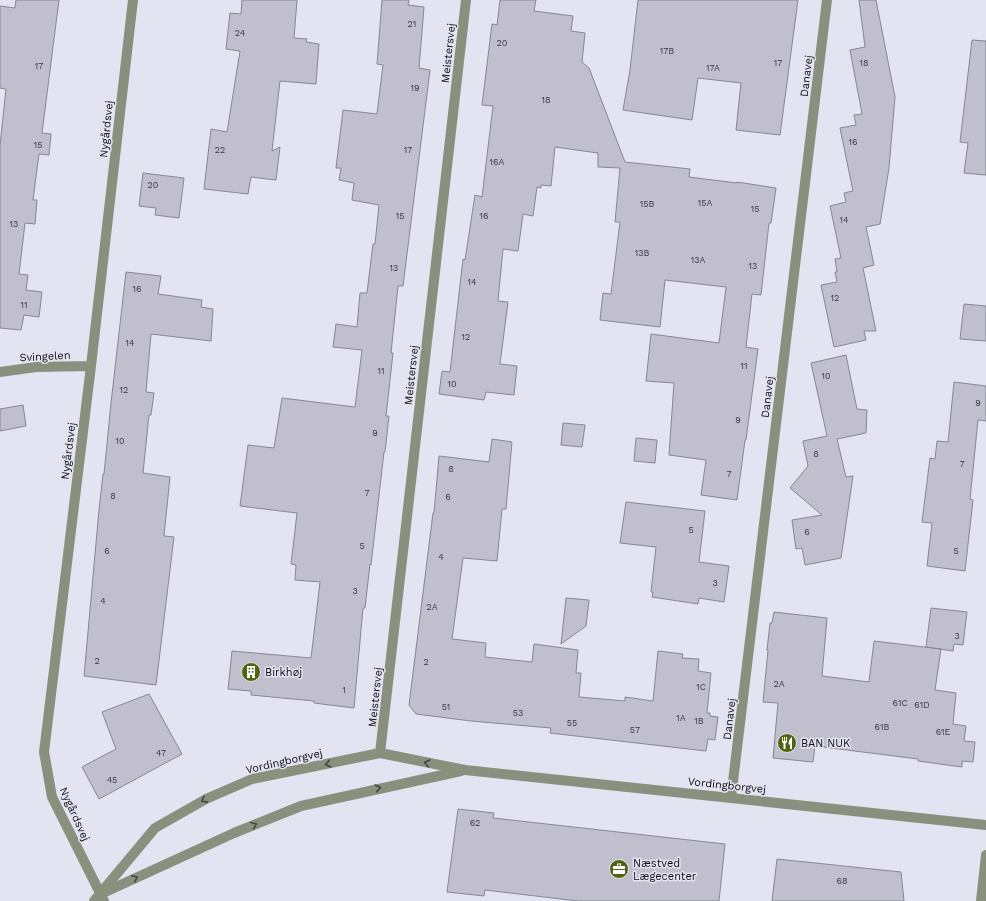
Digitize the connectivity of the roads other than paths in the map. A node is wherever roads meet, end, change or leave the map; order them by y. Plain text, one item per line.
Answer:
1 (133, 0) edge
2 (466, 0) edge
3 (827, 0) edge
4 (91, 366) junction
5 (0, 372) edge
6 (380, 753) junction
7 (465, 770) junction
8 (731, 798) junction
9 (986, 825) edge
10 (986, 855) edge
11 (99, 899) edge
12 (981, 901) edge

1 - 4 street, Nygårdsvej
2 - 6 street, Meistersvej
3 - 8 street, Danavej
4 - 5 street, Svingelen
4 - 11 street, Nygårdsvej
7 -> 6 street, Vordingborgvej
6 -> 11 street, Vordingborgvej
7 - 8 street, Vordingborgvej
11 -> 7 street, Vordingborgvej
8 - 9 street, Vordingborgvej
10 - 12 street

